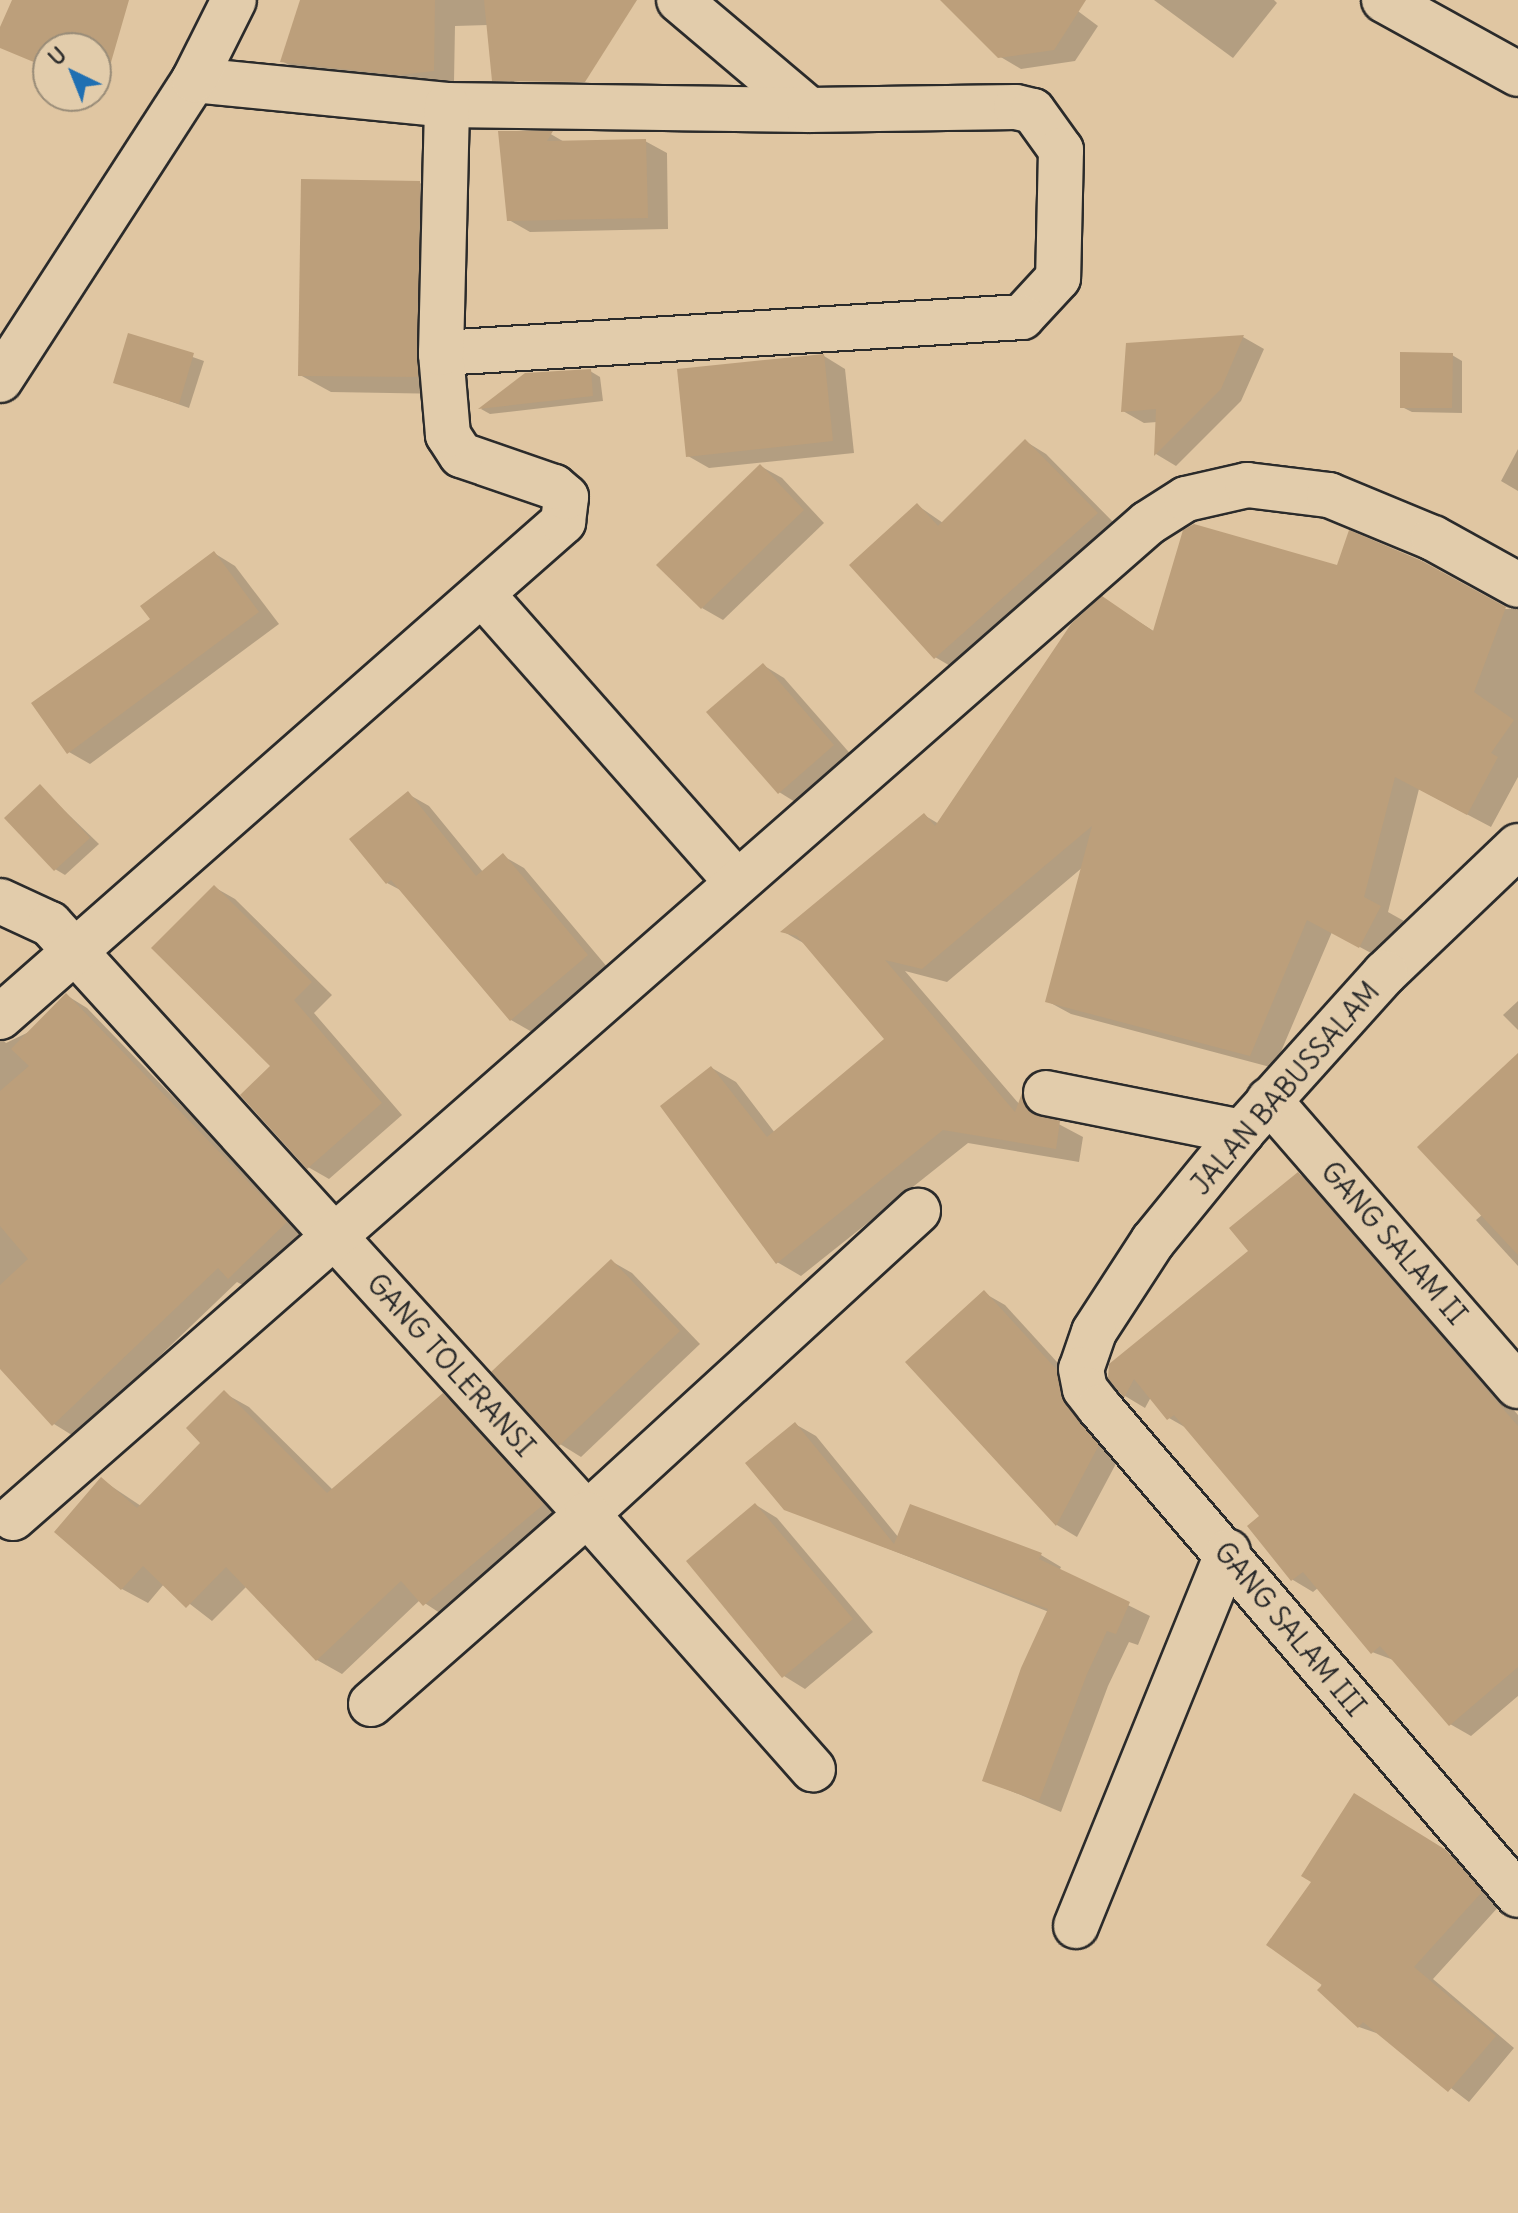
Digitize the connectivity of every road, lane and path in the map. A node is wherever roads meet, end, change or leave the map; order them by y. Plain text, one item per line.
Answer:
1 (234, 0) edge
2 (679, 0) edge
3 (1384, 0) edge
4 (1518, 74) edge
5 (194, 80) junction
6 (447, 105) junction
7 (809, 110) junction
8 (441, 353) junction
9 (0, 380) edge
10 (1518, 585) edge
11 (483, 595) junction
12 (1518, 846) edge
13 (735, 880) junction
14 (0, 901) edge
15 (74, 949) junction
16 (0, 1017) edge
17 (1046, 1093) dead end
18 (1256, 1116) junction
19 (918, 1211) dead end
20 (335, 1237) junction
21 (1084, 1355) joint
22 (1518, 1386) edge
23 (587, 1514) junction
24 (13, 1518) dead end
25 (1228, 1552) junction
26 (371, 1704) dead end
27 (813, 1769) dead end
28 (1518, 1895) edge
29 (1076, 1926) dead end

1 - 5 street
2 - 7 street
3 - 4 street
5 - 6 street
5 - 9 street
6 - 7 street
6 - 8 street
7 - 8 street
8 - 11 street
10 - 13 street
11 - 13 street
11 - 15 street
12 - 18 street, JALAN BABUSSALAM
13 - 20 street
14 - 15 street, GANG TOLERANSI
15 - 16 street
15 - 20 street, GANG TOLERANSI
17 - 18 street
18 - 21 street, JALAN BABUSSALAM
18 - 22 street, GANG SALAM II
19 - 23 street
20 - 23 street, GANG TOLERANSI
20 - 24 street
21 - 25 street, GANG SALAM III
23 - 26 street
23 - 27 street, GANG TOLERANSI
25 - 28 street, GANG SALAM III
25 - 29 street

